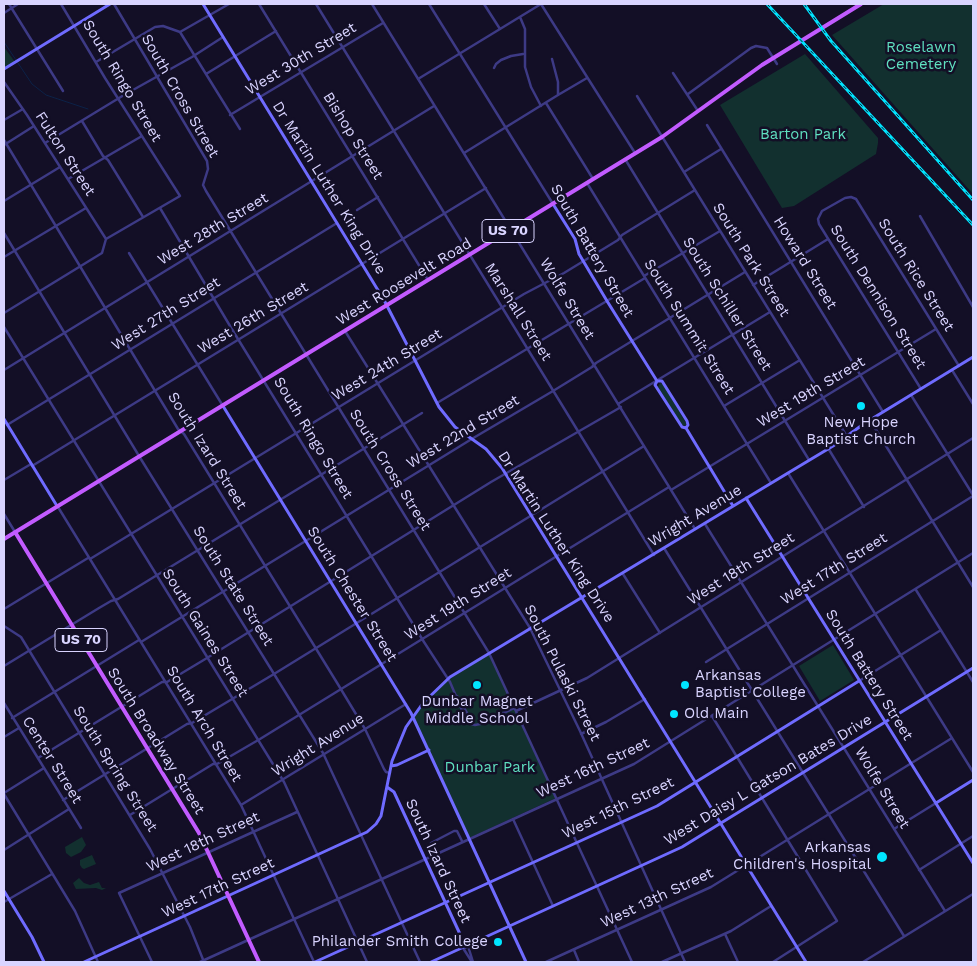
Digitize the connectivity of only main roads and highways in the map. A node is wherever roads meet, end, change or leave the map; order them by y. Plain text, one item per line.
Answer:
1 (861, 4) edge
2 (15, 532) junction
3 (4, 539) edge
4 (259, 962) edge

1 - 2 main road, West Roosevelt Road / US 70
2 - 3 main road, West Roosevelt Road
2 - 4 main road, South Broadway Street / US 70

